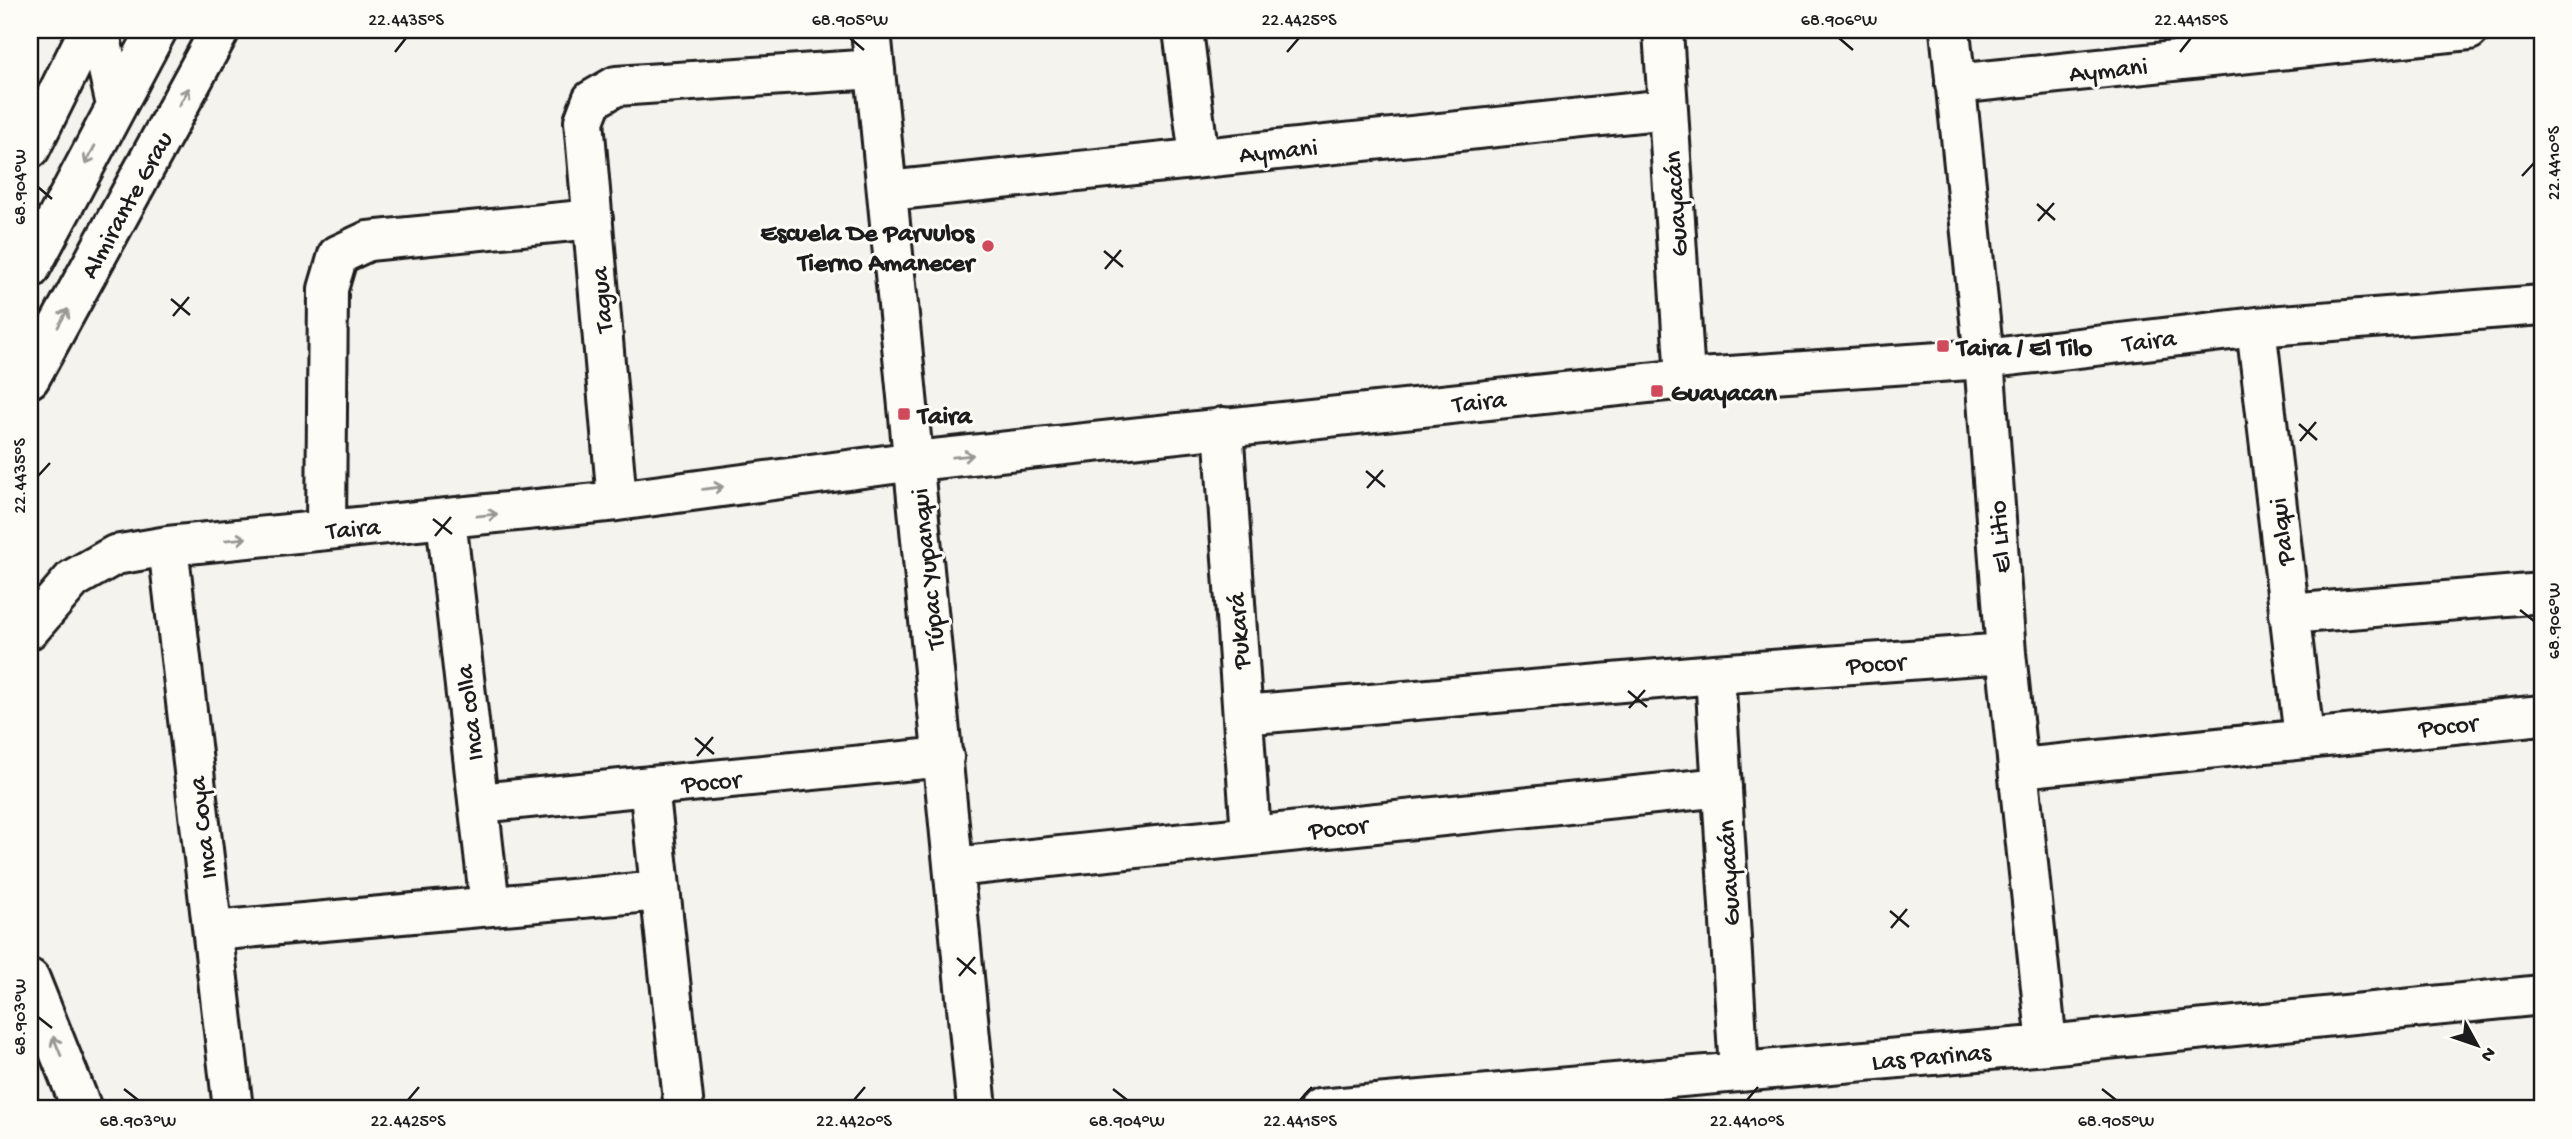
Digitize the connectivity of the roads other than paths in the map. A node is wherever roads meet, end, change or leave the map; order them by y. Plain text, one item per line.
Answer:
1 (89, 30) edge
2 (99, 30) edge
3 (157, 30) edge
4 (220, 30) edge
5 (871, 30) edge
6 (1185, 30) edge
7 (1662, 30) edge
8 (1950, 30) edge
9 (2469, 30) edge
10 (2262, 41) edge
11 (875, 69) junction
12 (1955, 84) junction
13 (116, 105) junction
14 (1668, 109) junction
15 (30, 149) edge
16 (1199, 157) junction
17 (888, 191) junction
18 (593, 219) junction
19 (30, 270) edge
20 (2542, 305) edge
21 (2256, 327) junction
22 (1984, 359) junction
23 (30, 378) edge
24 (1685, 379) junction
25 (1223, 427) junction
26 (915, 461) junction
27 (617, 501) junction
28 (446, 519) junction
29 (326, 530) junction
30 (168, 546) junction
31 (2542, 593) edge
32 (2289, 614) junction
33 (30, 629) edge
34 (2006, 653) junction
35 (1715, 674) junction
36 (1243, 715) junction
37 (2542, 715) edge
38 (2304, 738) junction
39 (944, 757) junction
40 (2020, 768) junction
41 (649, 786) junction
42 (1722, 787) junction
43 (479, 803) junction
44 (1251, 835) junction
45 (954, 867) junction
46 (660, 891) junction
47 (490, 906) junction
48 (213, 931) junction
49 (30, 979) edge
50 (2542, 995) edge
51 (2047, 1045) junction
52 (1739, 1071) junction
53 (82, 1109) edge
54 (233, 1109) edge
55 (684, 1109) edge
56 (977, 1109) edge
57 (1319, 1109) edge

1 - 15 main road
2 - 13 main road
3 - 13 main road, Almirante Grau
23 -> 4 main road, Almirante Grau
5 - 11 main road, Túpac Yupanqui
6 - 16 main road
7 - 14 main road, Guayacán
8 - 12 main road, El Litio
9 - 10 main road, Aymani
10 - 12 main road, Aymani
11 - 17 main road, Túpac Yupanqui
11 - 18 main road, Tagua
12 - 22 main road, El Litio
13 -> 19 main road, Almirante Grau
14 - 16 main road, Aymani
14 - 24 main road, Guayacán
16 - 17 main road, Aymani
17 - 26 main road, Túpac Yupanqui
18 - 27 main road, Tagua
18 - 29 main road
20 - 21 main road, Taira
21 - 22 main road, Taira
21 - 32 main road, Palqui
22 - 24 main road, Taira
22 - 34 main road, El Litio
24 - 25 main road, Taira
26 -> 25 main road, Taira
25 - 36 main road, Pukará
27 -> 26 main road, Taira
26 - 39 main road, Túpac Yupanqui
28 -> 27 main road, Taira
28 - 29 main road, Taira
28 - 43 main road, Inca colla
30 -> 29 main road, Taira
30 - 33 main road, Taira
30 - 48 main road, Inca Coya
31 - 32 main road
32 - 38 main road, Palqui
34 - 35 main road, Pocor
34 - 40 main road, El Litio
35 - 36 main road, Pocor
35 - 42 main road, Guayacán
36 - 44 main road, Pukará
37 - 38 main road, Pocor
38 - 40 main road, Pocor
39 - 41 main road, Pocor
39 - 45 main road, Túpac Yupanqui
40 - 51 main road, El Litio
41 - 43 main road, Pocor
41 - 46 main road
42 - 44 main road, Pocor
42 - 52 main road, Guayacán
43 - 47 main road, Inca colla
44 - 45 main road, Pocor
45 - 56 main road, Túpac Yupanqui
46 - 47 main road
46 - 55 main road
47 - 48 main road
48 - 54 main road, Inca Coya
53 -> 49 main road
50 - 51 main road, Las Parinas
51 - 52 main road, Las Parinas
52 - 57 main road, Las Parinas

